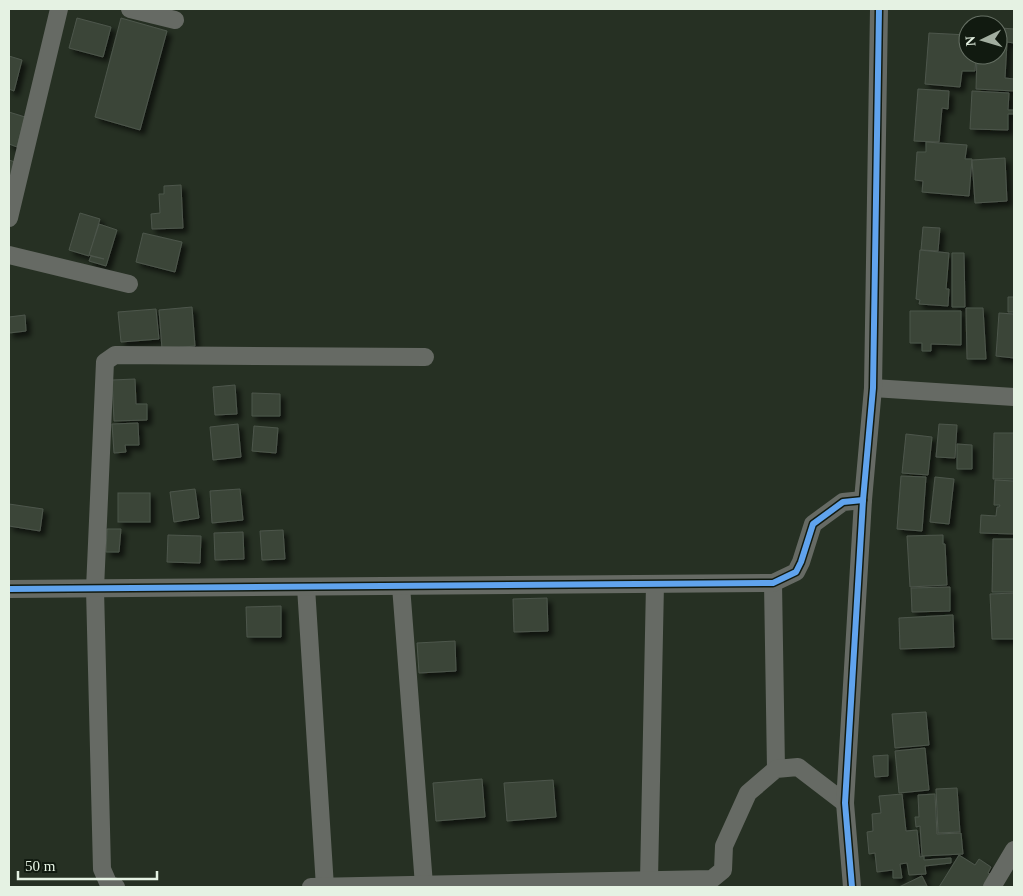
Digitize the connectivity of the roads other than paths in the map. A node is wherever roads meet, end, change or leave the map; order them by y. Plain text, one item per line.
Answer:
1 (59, 9) edge
2 (130, 9) edge
3 (879, 9) edge
4 (175, 20) dead end
5 (9, 218) edge
6 (9, 255) edge
7 (129, 284) dead end
8 (425, 357) dead end
9 (873, 388) junction
10 (1014, 397) edge
11 (863, 500) junction
12 (655, 584) junction
13 (773, 584) junction
14 (401, 586) junction
15 (306, 587) junction
16 (95, 589) junction
17 (9, 590) edge
18 (776, 769) junction
19 (845, 803) junction
20 (1014, 850) edge
21 (649, 880) junction
22 (424, 885) junction
23 (116, 887) edge
24 (311, 887) edge
25 (325, 887) edge
26 (852, 887) edge
27 (992, 887) edge

1 - 5 street
2 - 4 street
3 - 9 street
6 - 7 street
8 - 16 street
9 - 10 street
9 - 11 street
11 - 13 street
11 - 19 street
12 - 13 street
12 - 14 street
12 - 21 street
13 - 18 street
14 - 15 street
14 - 22 street
15 - 16 street
15 - 25 street
16 - 17 street
16 - 23 street
18 - 19 street
18 - 21 street
19 - 26 street
20 - 27 street
21 - 22 street
22 - 25 street
24 - 25 street

